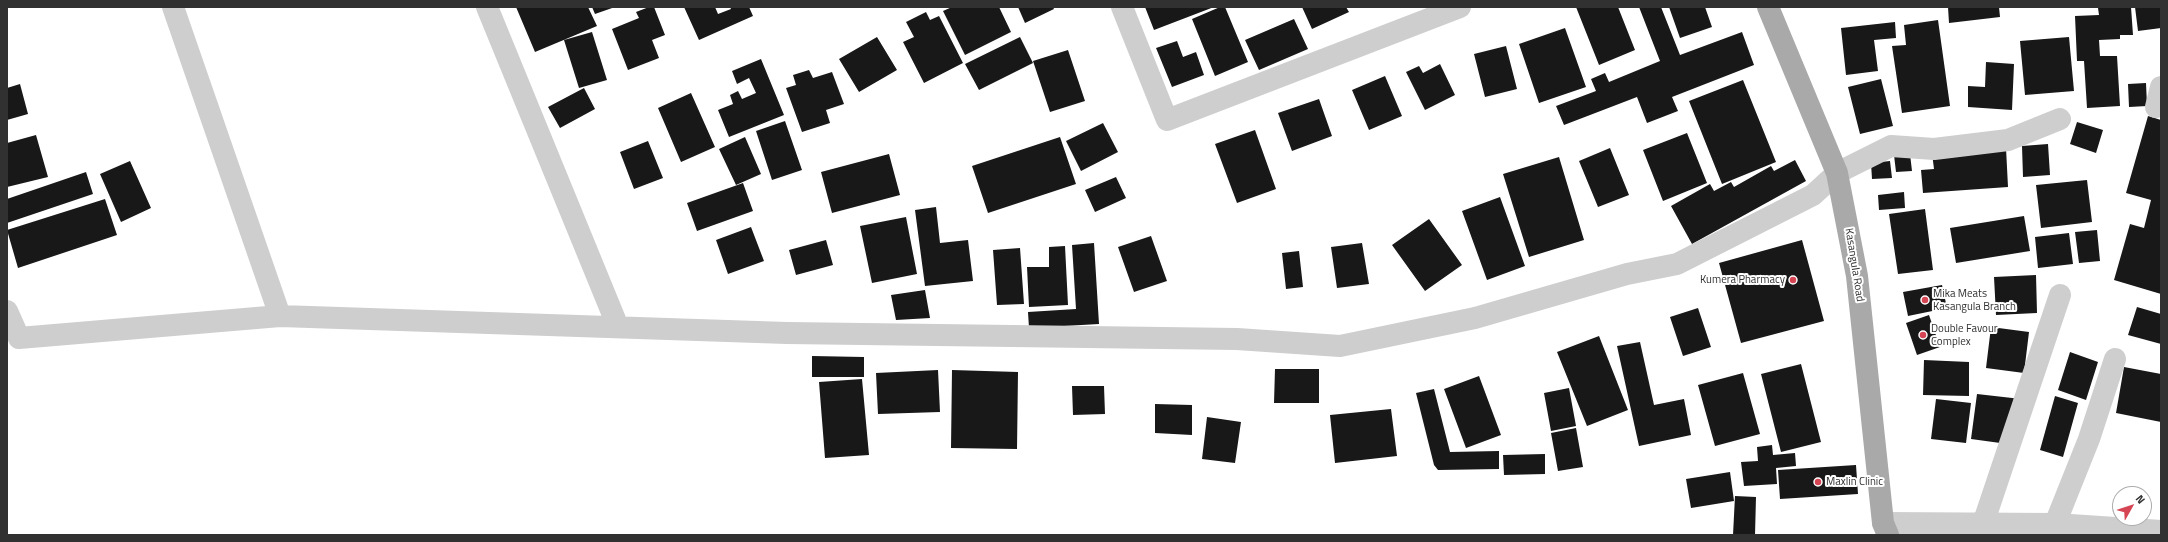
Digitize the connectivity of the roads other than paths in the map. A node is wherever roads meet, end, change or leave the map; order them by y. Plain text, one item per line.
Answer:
1 (172, 7) edge
2 (487, 7) edge
3 (1122, 7) edge
4 (1460, 7) edge
5 (1768, 7) edge
6 (2161, 87) edge
7 (2156, 107) dead end
8 (2060, 119) dead end
9 (1837, 173) junction
10 (2060, 295) dead end
11 (7, 311) edge
12 (280, 316) junction
13 (618, 327) junction
14 (13, 340) edge
15 (2115, 359) dead end
16 (1983, 524) junction
17 (2055, 524) junction
18 (1885, 529) edge
19 (2161, 531) edge

1 - 12 street
2 - 13 street
3 - 4 street
5 - 9 main road, Kasangula Road
6 - 7 street
8 - 9 street
9 - 13 street
9 - 18 main road, Kasangula Road
10 - 16 street
11 - 14 street
12 - 13 street
12 - 14 street
15 - 17 street
16 - 17 street
16 - 18 street
17 - 19 street

